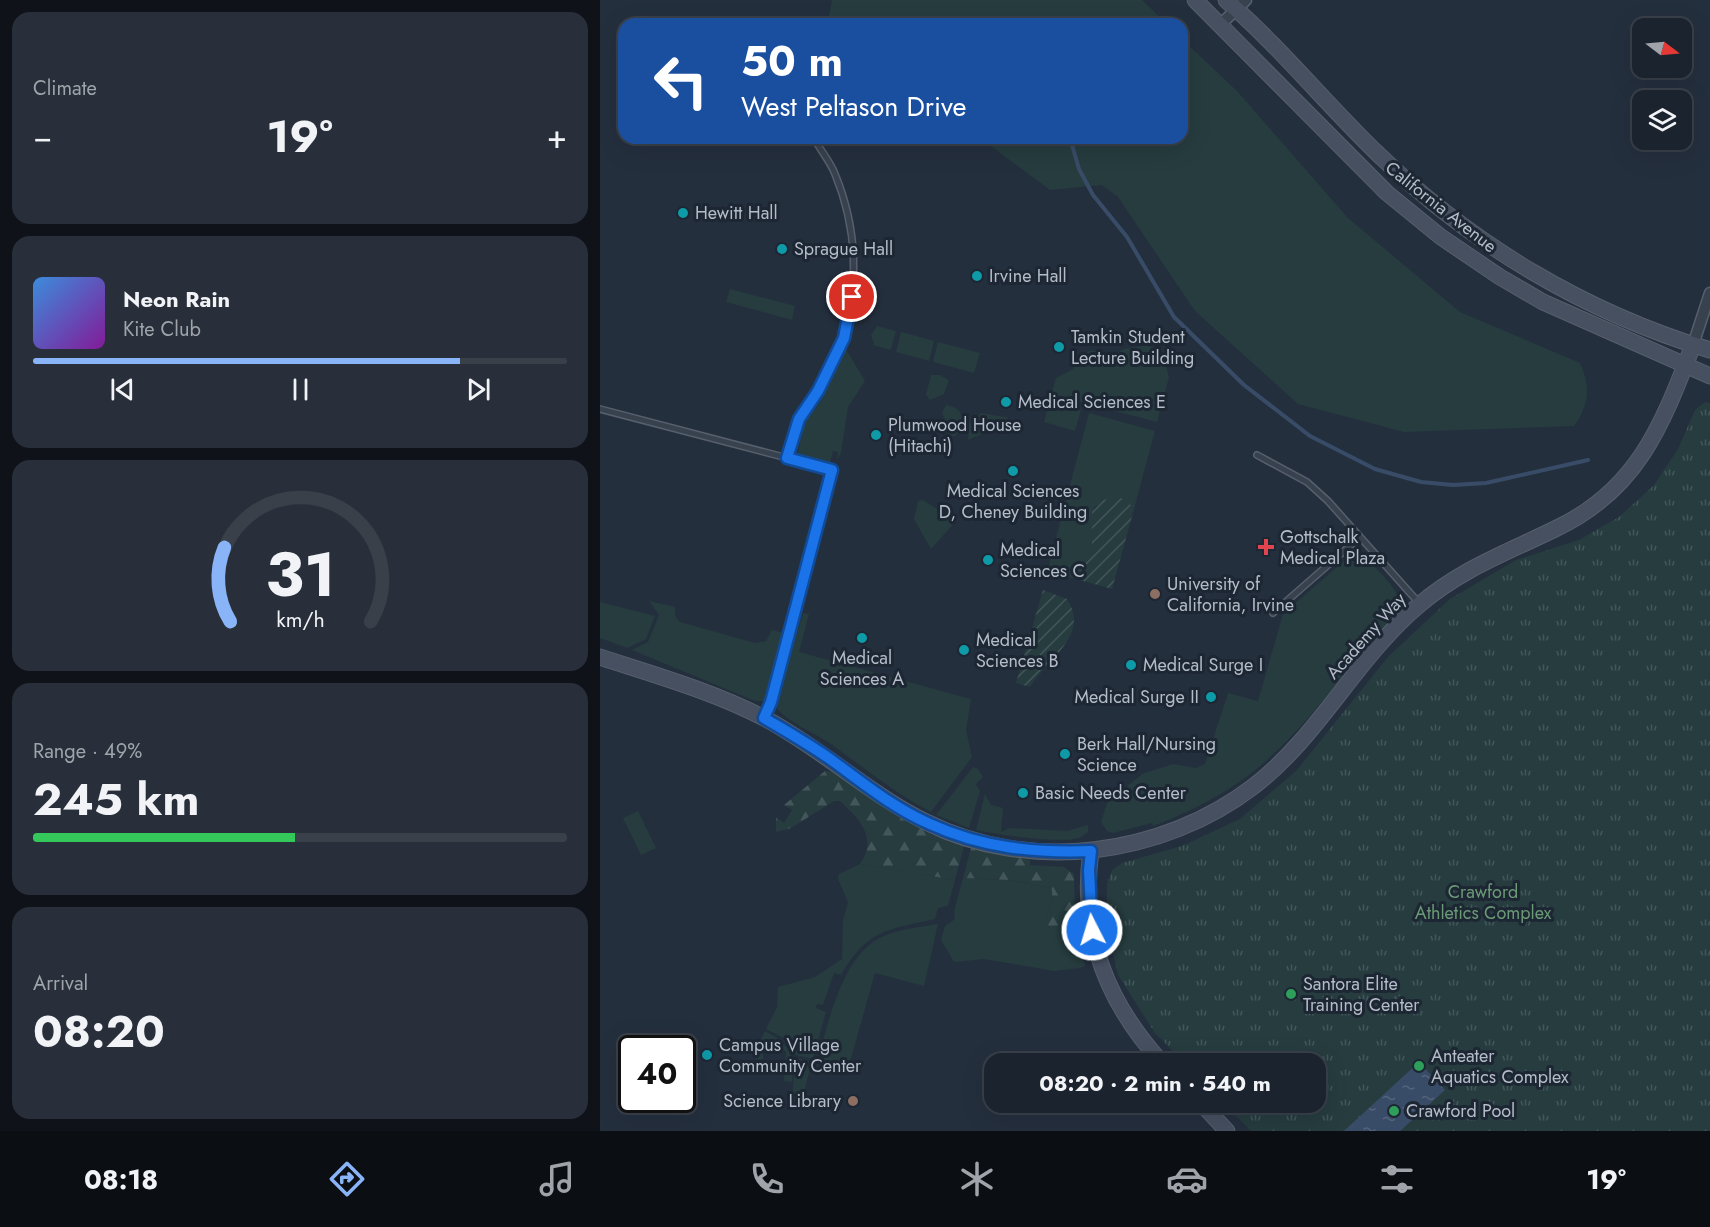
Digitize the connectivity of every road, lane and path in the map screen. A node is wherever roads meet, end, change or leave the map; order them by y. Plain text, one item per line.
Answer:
1 (1195, 0) edge
2 (1236, 3) edge
3 (1220, 25) junction
4 (818, 144) edge
5 (1710, 293) edge
6 (1693, 345) junction
7 (1710, 350) edge
8 (1685, 366) junction
9 (1710, 376) edge
10 (600, 409) edge
11 (1257, 455) dead end
12 (787, 458) junction
13 (1359, 538) junction
14 (1420, 604) junction
15 (1272, 613) dead end
16 (600, 657) edge
17 (764, 718) junction
18 (1091, 851) junction
19 (1154, 1053) edge
20 (1210, 1113) edge
21 (1227, 1131) edge

1 - 3 street, California Avenue
2 - 3 street
2 - 6 street, California Avenue
3 - 8 street, California Avenue
4 - 12 lane
5 - 6 street, Academy Way
6 - 7 street, California Avenue
6 - 8 street, Academy Way
8 - 9 street, California Avenue
8 - 14 street, Academy Way
10 - 12 lane
11 - 13 lane
12 - 17 lane
13 - 14 lane
13 - 15 lane
14 - 18 street, Academy Way
16 - 17 street, Academy Way
17 - 18 street, Academy Way
18 - 19 street
20 - 21 street

